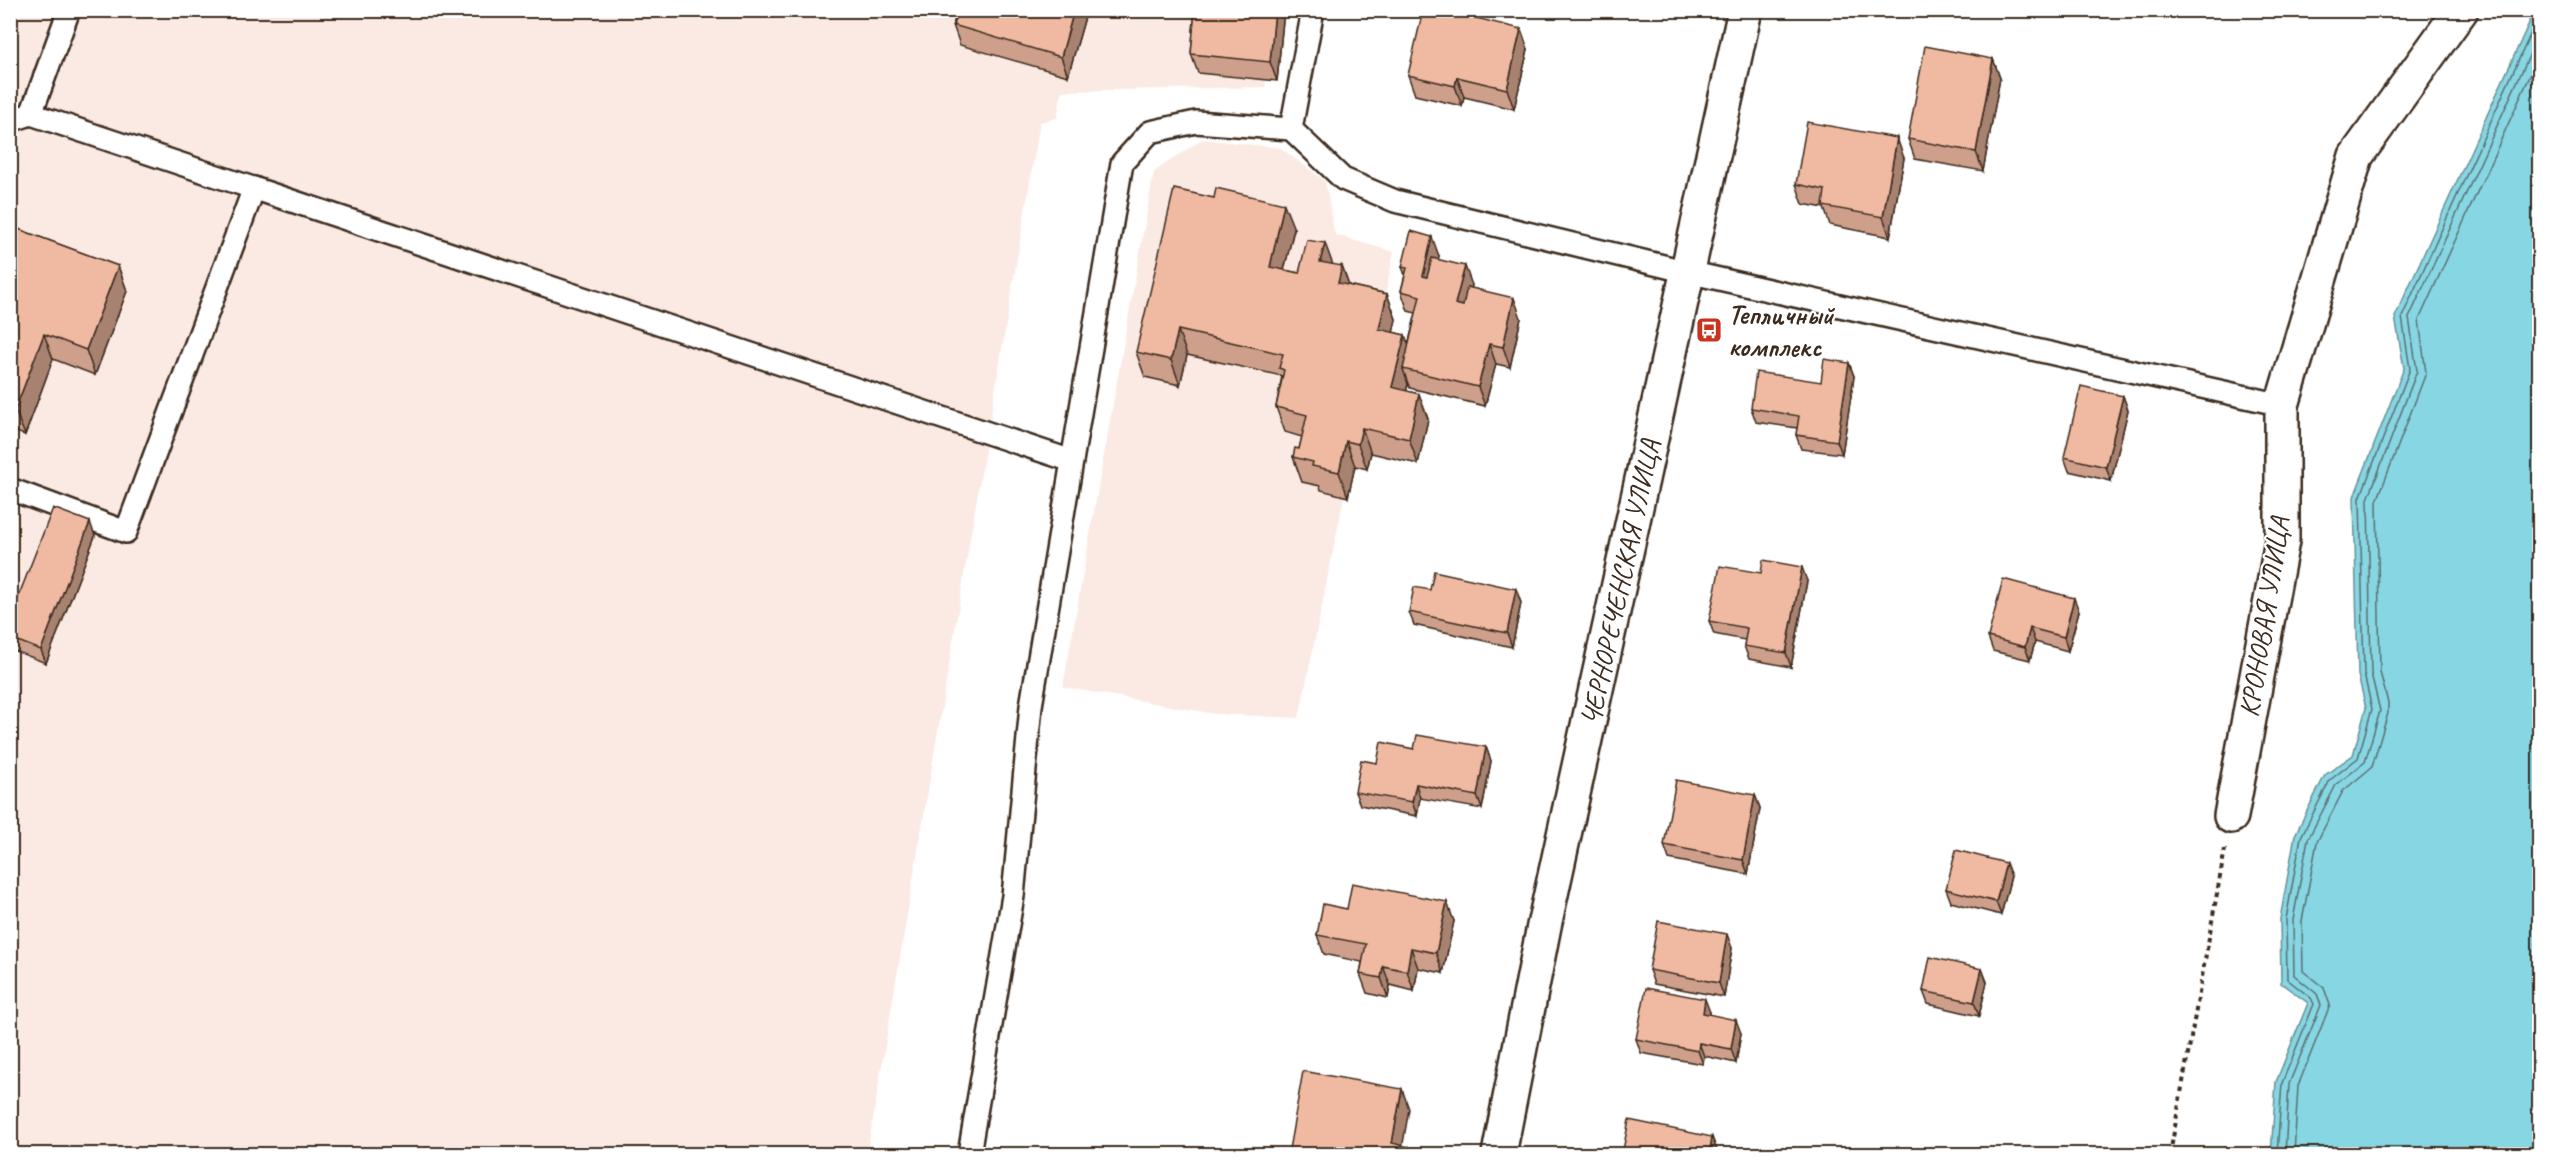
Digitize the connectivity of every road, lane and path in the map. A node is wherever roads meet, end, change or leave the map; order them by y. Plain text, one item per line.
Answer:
1 (69, 10) edge
2 (1313, 10) edge
3 (1745, 10) edge
4 (2461, 10) edge
5 (31, 114) junction
6 (10, 121) edge
7 (1291, 129) junction
8 (254, 188) junction
9 (1688, 272) junction
10 (2282, 405) junction
11 (1072, 461) junction
12 (10, 489) edge
13 (2231, 816) joint
14 (969, 1155) edge
15 (1499, 1155) edge
16 (2170, 1155) edge

1 - 5 lane
2 - 7 lane
3 - 9 street, ЧЕРНОРЕЧЕНСКАЯ УЛИЦА
4 - 10 street, КРОНОВАЯ УЛИЦА
5 - 6 lane
5 - 8 lane
7 - 9 lane
7 - 11 lane
8 - 11 lane
8 - 12 lane
9 - 10 lane
9 - 15 street, ЧЕРНОРЕЧЕНСКАЯ УЛИЦА
10 - 13 street, КРОНОВАЯ УЛИЦА
11 - 14 lane
13 - 16 path

